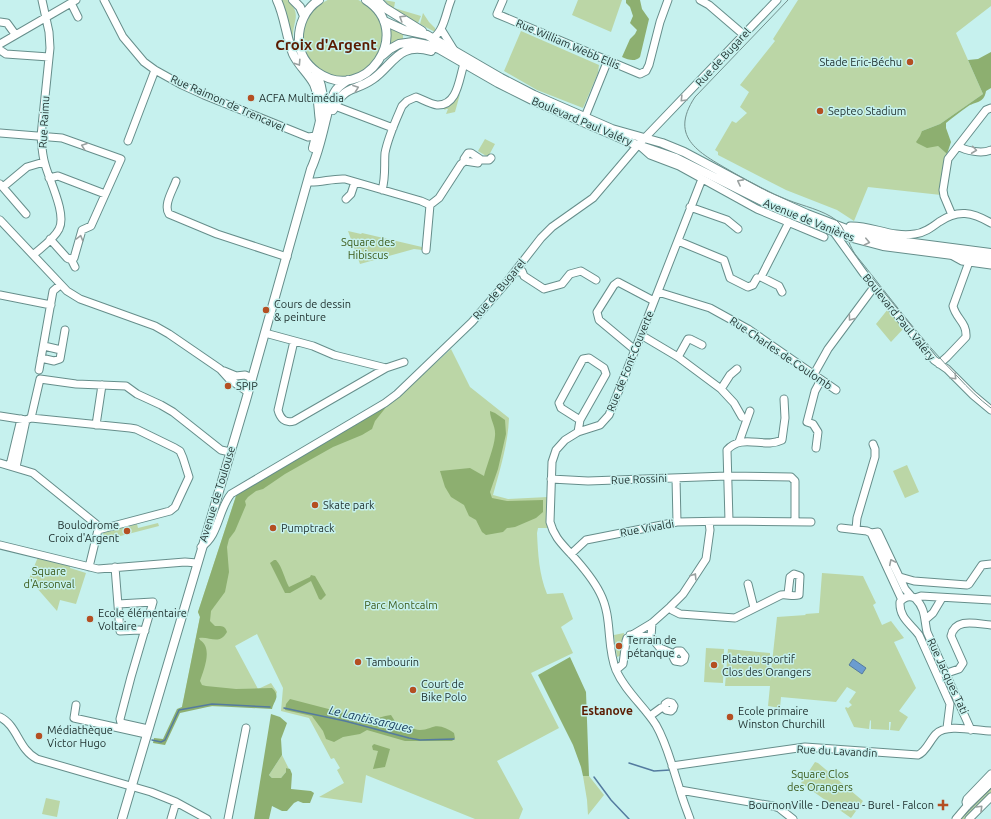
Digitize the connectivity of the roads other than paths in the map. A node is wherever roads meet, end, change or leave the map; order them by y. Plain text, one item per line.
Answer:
1 (42, 0) edge
2 (104, 0) edge
3 (276, 0) edge
4 (293, 0) edge
5 (319, 0) edge
6 (450, 0) edge
7 (503, 0) edge
8 (668, 0) edge
9 (700, 0) edge
10 (777, 0) edge
11 (74, 1) edge
12 (370, 1) edge
13 (304, 16) junction
14 (46, 17) junction
15 (78, 17) dead end
16 (0, 22) edge
17 (384, 22) junction
18 (441, 29) junction
19 (15, 34) junction
20 (744, 35) junction
21 (430, 37) junction
22 (0, 44) edge
23 (0, 50) edge
24 (454, 54) junction
25 (383, 55) junction
26 (49, 57) junction
27 (608, 60) junction
28 (464, 64) junction
29 (155, 70) junction
30 (314, 70) junction
31 (348, 80) junction
32 (335, 106) junction
33 (991, 108) edge
34 (585, 117) junction
35 (322, 124) junction
36 (394, 125) junction
37 (0, 133) edge
38 (41, 136) junction
39 (316, 136) junction
40 (645, 138) junction
41 (128, 141) dead end
42 (638, 145) junction
43 (958, 146) junction
44 (991, 150) edge
45 (491, 158) dead end
46 (44, 162) junction
47 (311, 169) junction
48 (49, 178) junction
49 (702, 179) junction
50 (176, 180) dead end
51 (308, 182) junction
52 (355, 182) junction
53 (2, 186) edge
54 (382, 190) junction
55 (105, 194) junction
56 (346, 199) dead end
57 (430, 205) junction
58 (690, 207) junction
59 (26, 214) dead end
60 (952, 215) junction
61 (0, 220) edge
62 (789, 222) junction
63 (991, 222) edge
64 (850, 228) junction
65 (738, 229) dead end
66 (833, 232) junction
67 (824, 237) dead end
68 (50, 239) junction
69 (678, 240) junction
70 (426, 250) dead end
71 (991, 252) edge
72 (948, 254) junction
73 (33, 255) junction
74 (287, 257) junction
75 (71, 259) junction
76 (991, 260) edge
77 (969, 262) junction
78 (991, 265) edge
79 (75, 267) dead end
80 (520, 272) junction
81 (757, 278) dead end
82 (596, 280) dead end
83 (60, 285) junction
84 (874, 287) junction
85 (658, 292) junction
86 (782, 292) dead end
87 (0, 295) edge
88 (654, 301) junction
89 (51, 305) junction
90 (64, 330) dead end
91 (265, 333) junction
92 (641, 335) junction
93 (294, 341) junction
94 (702, 345) dead end
95 (44, 346) junction
96 (61, 350) junction
97 (635, 350) junction
98 (678, 356) junction
99 (41, 358) junction
100 (404, 362) dead end
101 (939, 364) junction
102 (386, 368) junction
103 (220, 369) junction
104 (736, 369) dead end
105 (39, 370) dead end
106 (814, 374) junction
107 (239, 376) junction
108 (252, 378) junction
109 (821, 380) junction
110 (236, 383) junction
111 (102, 385) junction
112 (722, 388) junction
113 (836, 390) dead end
114 (248, 392) junction
115 (784, 399) dead end
116 (991, 410) edge
117 (750, 411) dead end
118 (0, 416) edge
119 (742, 417) dead end
120 (26, 419) junction
121 (580, 420) junction
122 (96, 425) junction
123 (578, 432) junction
124 (740, 442) junction
125 (873, 444) dead end
126 (816, 448) dead end
127 (230, 452) junction
128 (0, 463) edge
129 (13, 466) junction
130 (727, 476) junction
131 (676, 478) junction
132 (551, 479) junction
133 (729, 521) junction
134 (677, 522) junction
135 (709, 522) junction
136 (795, 522) junction
137 (811, 522) dead end
138 (841, 528) dead end
139 (856, 529) junction
140 (98, 530) junction
141 (871, 533) junction
142 (0, 545) edge
143 (202, 548) junction
144 (571, 554) junction
145 (197, 563) junction
146 (991, 564) edge
147 (89, 567) junction
148 (115, 567) junction
149 (900, 577) junction
150 (748, 584) dead end
151 (788, 594) dead end
152 (913, 597) junction
153 (942, 598) junction
154 (902, 600) junction
155 (991, 600) edge
156 (118, 604) junction
157 (670, 607) junction
158 (754, 608) junction
159 (925, 620) junction
160 (652, 623) junction
161 (991, 625) edge
162 (915, 629) junction
163 (144, 631) junction
164 (630, 635) junction
165 (651, 637) junction
166 (674, 654) dead end
167 (616, 670) junction
168 (947, 674) junction
169 (938, 675) junction
170 (76, 704) dead end
171 (665, 707) dead end
172 (650, 716) junction
173 (0, 717) edge
174 (246, 728) dead end
175 (947, 728) junction
176 (971, 730) junction
177 (147, 731) junction
178 (991, 731) edge
179 (672, 766) junction
180 (991, 774) edge
181 (991, 783) edge
182 (132, 786) junction
183 (680, 790) junction
184 (991, 797) edge
185 (176, 802) junction
186 (967, 806) junction
187 (122, 819) edge
188 (171, 819) edge
189 (207, 819) edge
190 (228, 819) edge
191 (690, 819) edge
192 (793, 819) edge
193 (956, 819) edge
194 (970, 819) edge

1 - 14 street, Rue Raimu
2 - 29 street, Rue Raimon de Trencavel
3 -> 35 main road
4 - 13 main road
5 - 13 main road
6 - 18 street
7 - 27 street, Rue William Webb Ellis
8 - 27 street, Rue William Webb Ellis
9 - 20 street
10 - 20 street, Rue de Bugarel
11 - 14 street
11 - 15 street
12 - 17 main road
21 -> 12 main road
13 - 30 main road, Avenue de Toulouse
14 - 19 street
14 - 26 street, Rue Raimu
16 - 19 street
17 - 21 main road, Boulevard Paul Valéry
17 - 25 main road
18 - 21 street
18 - 24 street
19 - 22 street
20 -> 40 street, Rue de Bugarel
21 - 24 main road, Boulevard Paul Valéry
23 - 26 street
24 - 25 main road, Boulevard Paul Valéry
24 - 28 main road, Boulevard Paul Valéry
32 -> 24 main road
24 - 34 main road, Boulevard Paul Valéry
25 - 31 main road
26 - 38 street, Rue Raimu
27 - 34 street
28 - 36 street
28 - 42 main road, Boulevard Paul Valéry
29 - 39 street, Rue Raimon de Trencavel
29 - 41 street
30 - 31 main road
30 - 35 main road, Avenue de Toulouse
31 - 35 main road, Avenue de Toulouse
32 - 35 main road
32 - 36 street
33 - 43 street
34 - 40 main road, Boulevard Paul Valéry
35 - 39 main road, Avenue de Toulouse
35 - 47 main road, Avenue de Toulouse
36 - 54 street
37 - 38 street
38 - 46 street, Rue Raimu
55 -> 38 street
39 - 47 main road, Avenue de Toulouse
40 - 42 street, Rue de Bugarel
64 -> 40 main road, Avenue de Vanières
42 - 49 street, Boulevard Paul Valéry
42 - 66 main road, Avenue de Vanières
42 - 80 street, Rue de Bugarel
43 -> 44 street
43 - 60 street
45 - 57 street
46 - 48 street, Rue Raimu
46 - 53 street
47 - 51 main road, Avenue de Toulouse
48 - 55 street
48 - 68 street, Rue Raimu
49 - 58 street, Rue de Font-Couverte
49 - 62 street, Boulevard Paul Valéry
50 - 74 street
51 - 52 street
51 - 74 main road, Avenue de Toulouse
52 - 54 street
52 - 56 street
53 - 59 street
54 - 57 street
75 -> 55 street
57 - 70 street
58 - 65 street
58 - 69 street, Rue de Font-Couverte
60 - 63 street
60 - 64 street
61 - 73 street
62 - 67 street, Boulevard Paul Valéry
62 - 86 street
64 - 71 main road, Avenue de Vanières
66 -> 72 main road, Avenue de Vanières
66 - 84 street, Boulevard Paul Valéry
68 - 73 street, Rue Raimu
68 - 75 street
69 - 81 street
69 - 85 street, Rue de Font-Couverte
72 - 76 main road, Avenue de Vanières
72 - 77 street
73 - 83 street
74 - 91 main road, Avenue de Toulouse
75 - 79 street
77 - 78 street
77 - 101 street
80 - 82 street
80 - 143 street, Rue de Bugarel
83 - 89 street
83 - 103 street
84 - 101 street, Boulevard Paul Valéry
84 -> 106 street
85 - 88 street, Rue de Font-Couverte
85 - 106 street, Rue Charles de Coulomb
87 - 89 street
88 - 92 street, Rue de Font-Couverte
88 - 97 street
89 - 95 street
90 - 96 street
91 - 93 street
91 - 108 main road, Avenue de Toulouse
92 - 97 street, Rue de Font-Couverte
92 - 98 street
93 - 102 street
93 - 102 street
94 - 98 street
95 - 96 street
95 - 99 street
96 - 99 street
97 - 123 street, Rue de Font-Couverte
98 - 112 street
99 - 105 street
100 - 102 street
101 -> 116 street, Boulevard Paul Valéry
103 - 107 street
103 - 110 street
104 - 112 street
106 - 109 street, Rue Charles de Coulomb
107 - 108 street
107 - 110 street
108 - 114 main road, Avenue de Toulouse
109 - 113 street, Rue Charles de Coulomb
109 - 126 street
110 - 114 street
111 - 120 street
111 - 122 street
111 - 127 street
112 - 119 street
114 - 127 main road, Avenue de Toulouse
115 - 124 street
117 - 124 street
118 - 120 street
120 - 122 street
120 - 129 street
121 - 121 street
121 - 123 street
122 - 140 street
123 - 132 street, Rue de Font-Couverte
124 - 130 street
125 - 139 street
127 - 143 main road, Avenue de Toulouse
128 - 129 street
129 - 140 street
130 - 131 street, Rue Rossini
130 - 133 street
130 - 136 street, Rue Rossini
131 - 132 street, Rue Rossini
131 - 134 street
132 - 144 street, Rue de Font-Couverte
133 - 135 street, Rue Vivaldi
133 - 136 street, Rue Vivaldi
134 - 135 street, Rue Vivaldi
134 - 144 street, Rue Vivaldi
157 -> 135 street
136 - 137 street, Rue Vivaldi
138 - 139 street
139 - 141 street
140 - 147 street
149 -> 141 street, Rue Jacques Tati
141 - 154 street, Rue Jacques Tati
142 - 147 street
143 - 145 main road, Avenue de Toulouse
144 - 167 street, Rue de Font-Couverte
145 - 148 street
145 - 177 main road, Avenue de Toulouse
146 - 149 street
147 - 148 street
148 - 156 street
149 - 152 street, Rue Jacques Tati
150 - 158 street
151 - 158 street
152 - 153 street
152 - 154 street
152 - 159 street, Rue Jacques Tati
153 - 155 street
153 - 159 street
154 - 162 street, Rue Jacques Tati
156 - 163 street
156 - 163 street
157 - 158 street
157 - 160 street
159 - 162 street, Rue Jacques Tati
159 - 168 street, Rue Jacques Tati
160 - 164 street
160 - 165 street
161 - 168 street
162 - 169 street, Rue Jacques Tati
163 - 177 street
164 - 165 street
164 - 167 street
165 - 166 street
167 - 172 street, Rue de Font-Couverte
168 - 169 street
168 - 176 street, Rue Jacques Tati
169 - 175 street, Rue Jacques Tati
170 - 177 street
171 - 172 street
172 - 179 street, Rue de Font-Couverte
173 - 182 street
174 - 190 street
175 - 176 street
175 - 179 street, Rue du Lavandin
176 - 178 street
177 - 182 main road, Avenue de Toulouse
179 - 183 street, Rue de Font-Couverte
180 - 186 street
181 - 186 street
182 - 185 street
182 - 187 main road, Avenue de Toulouse
183 - 191 street, Rue de Font-Couverte
183 - 192 street
194 -> 184 street
185 - 188 street
185 - 189 street
186 - 193 street

